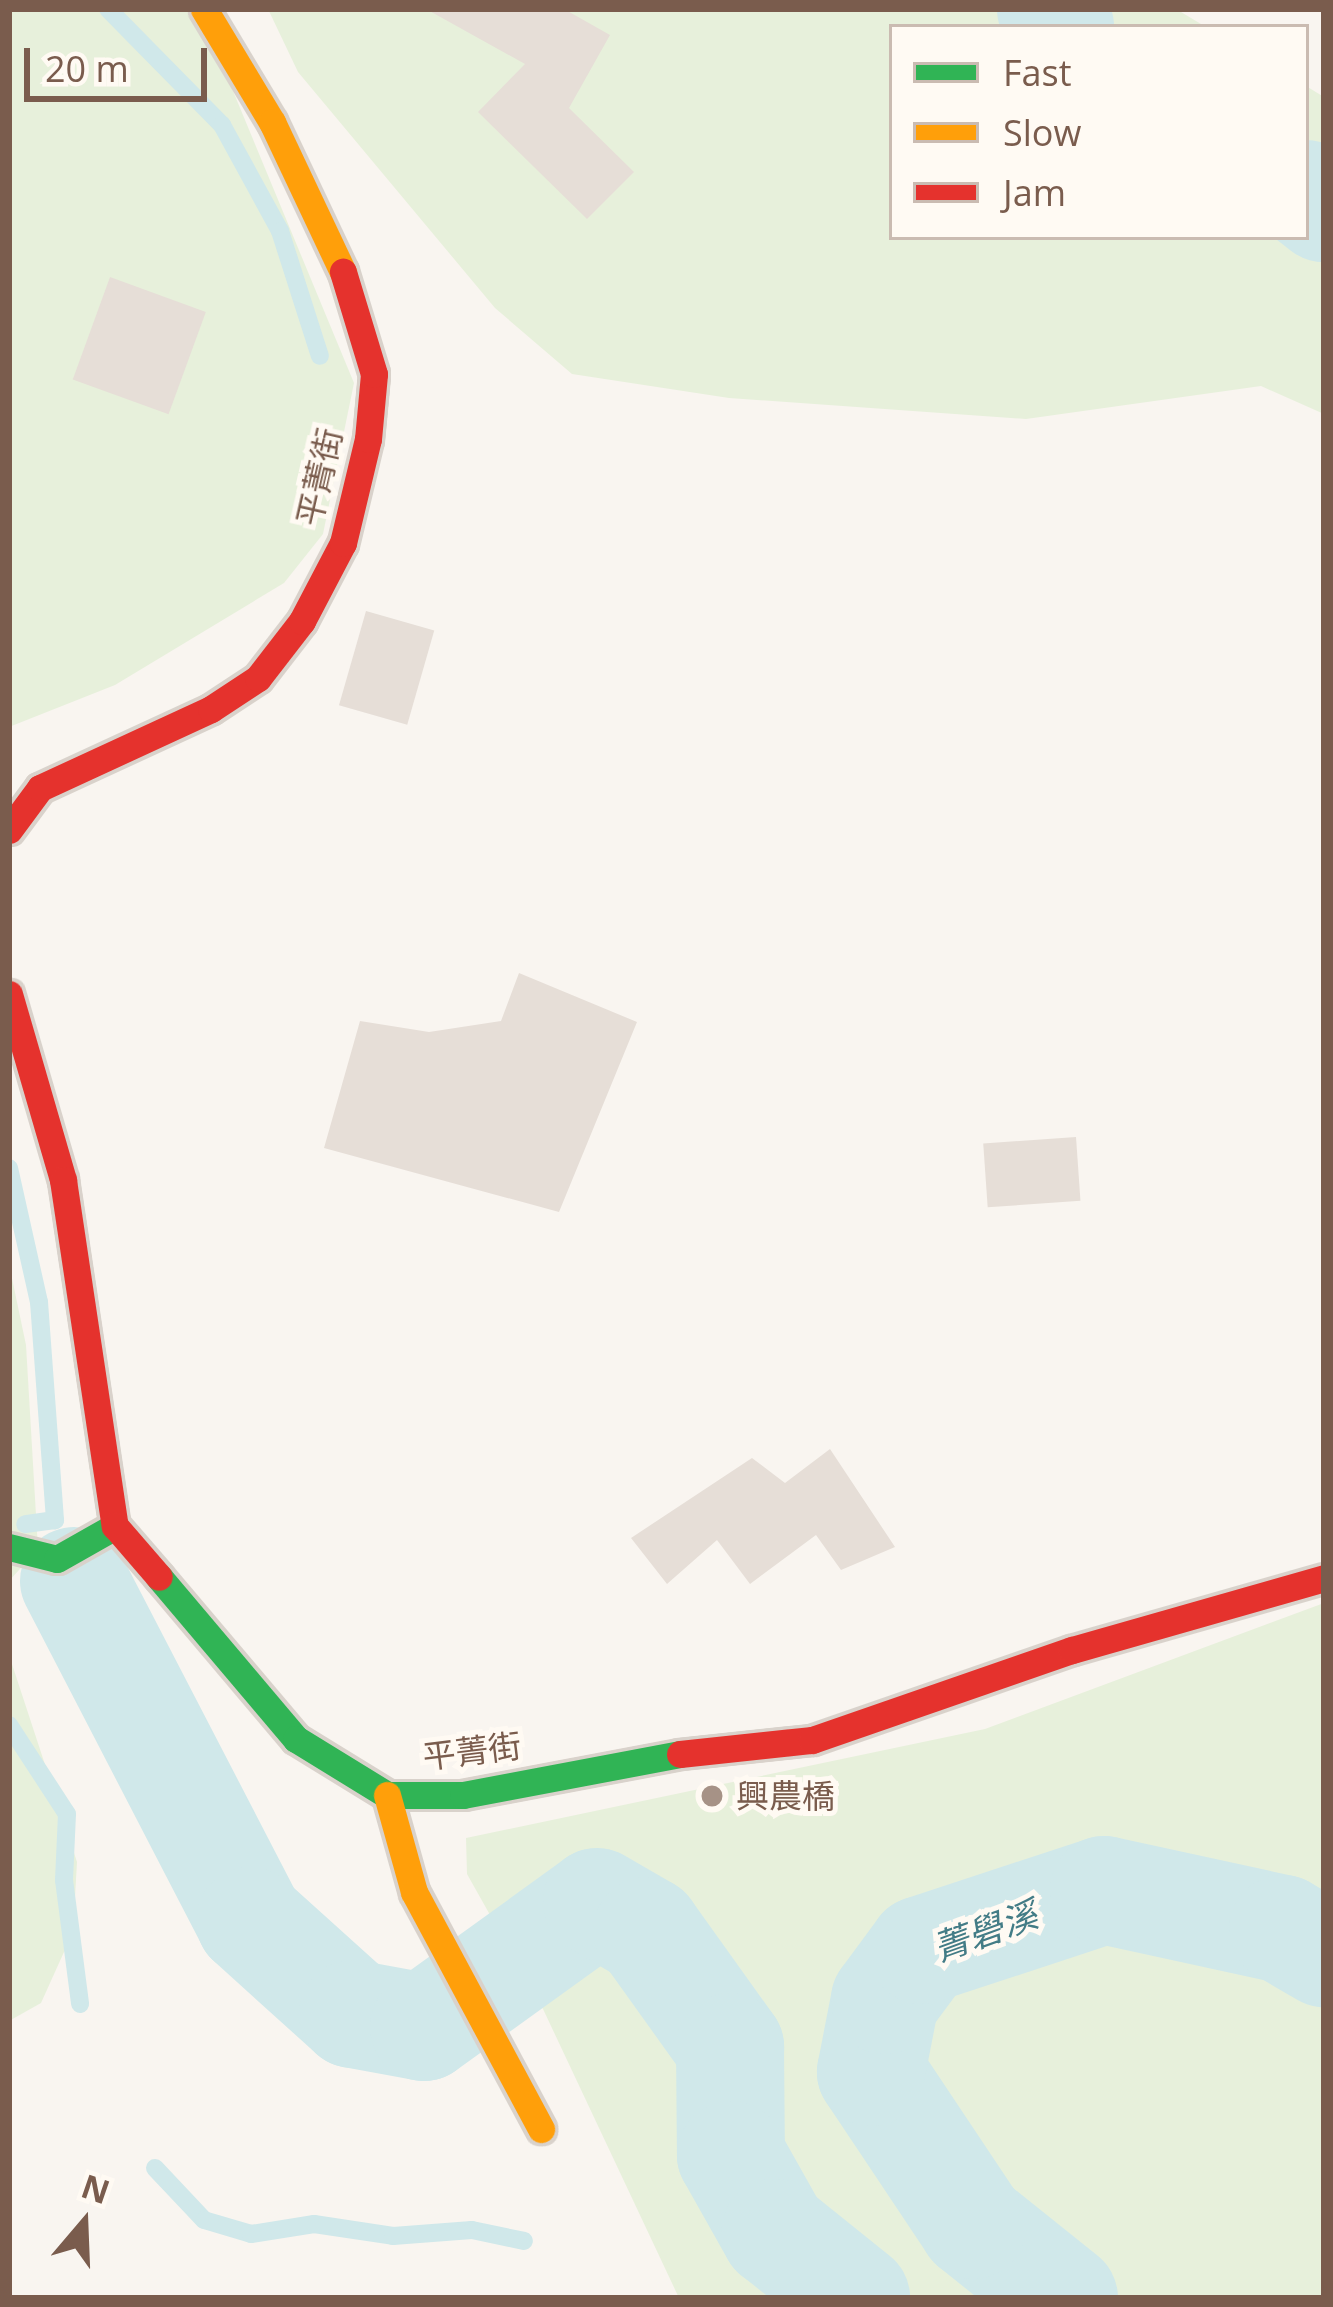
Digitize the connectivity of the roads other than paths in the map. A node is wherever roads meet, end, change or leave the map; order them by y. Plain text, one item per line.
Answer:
1 (204, 9) edge
2 (9, 830) edge
3 (9, 994) edge
4 (116, 1526) junction
5 (9, 1546) edge
6 (1324, 1578) edge
7 (387, 1795) junction
8 (541, 2129) dead end

1 - 2 street, 平菁街
3 - 4 street
4 - 5 street
4 - 7 street, 平菁街
6 - 7 street, 平菁街
7 - 8 street

